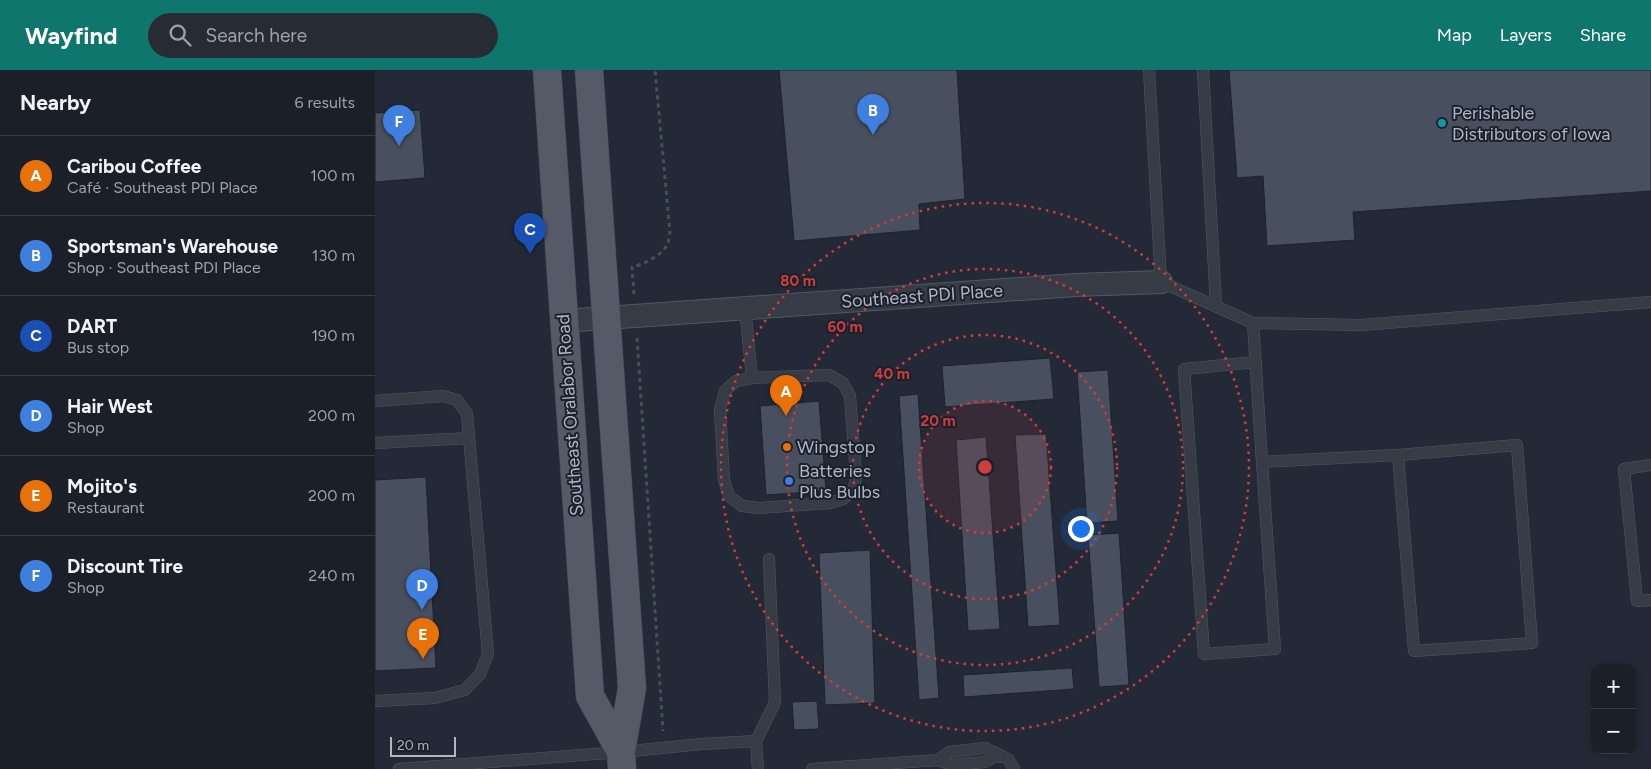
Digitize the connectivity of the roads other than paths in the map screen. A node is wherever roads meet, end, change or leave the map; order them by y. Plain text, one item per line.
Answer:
1 (547, 70) edge
2 (589, 70) edge
3 (1149, 70) edge
4 (1203, 70) edge
5 (1161, 282) junction
6 (1651, 302) edge
7 (1216, 305) junction
8 (745, 308) junction
9 (605, 318) junction
10 (563, 321) junction
11 (1253, 322) junction
12 (1256, 362) junction
13 (752, 378) junction
14 (375, 401) edge
15 (469, 438) junction
16 (375, 443) edge
17 (1398, 455) junction
18 (1262, 462) junction
19 (1651, 465) edge
20 (769, 559) dead end
21 (1651, 600) edge
22 (375, 701) edge
23 (756, 741) junction
24 (621, 761) edge
25 (1009, 764) edge
26 (399, 769) edge
27 (758, 769) edge
28 (812, 769) edge

1 - 10 main road, Southeast Oralabor Road
2 - 9 main road
3 - 5 lane
4 - 7 lane
5 - 7 lane
5 - 8 street, Southeast PDI Place
6 - 11 lane
7 - 11 lane
8 - 9 street, Southeast PDI Place
8 - 13 lane
9 - 10 street, Southeast PDI Place
9 - 24 main road
10 - 24 main road, Southeast Oralabor Road
11 - 12 lane
12 - 18 lane
12 - 18 lane
13 - 13 lane
14 - 15 lane
15 - 16 lane
15 - 22 lane
17 - 17 lane
17 - 18 lane
19 - 21 lane
20 - 23 lane
23 - 24 lane
23 - 27 lane
24 - 26 lane
25 - 28 lane

